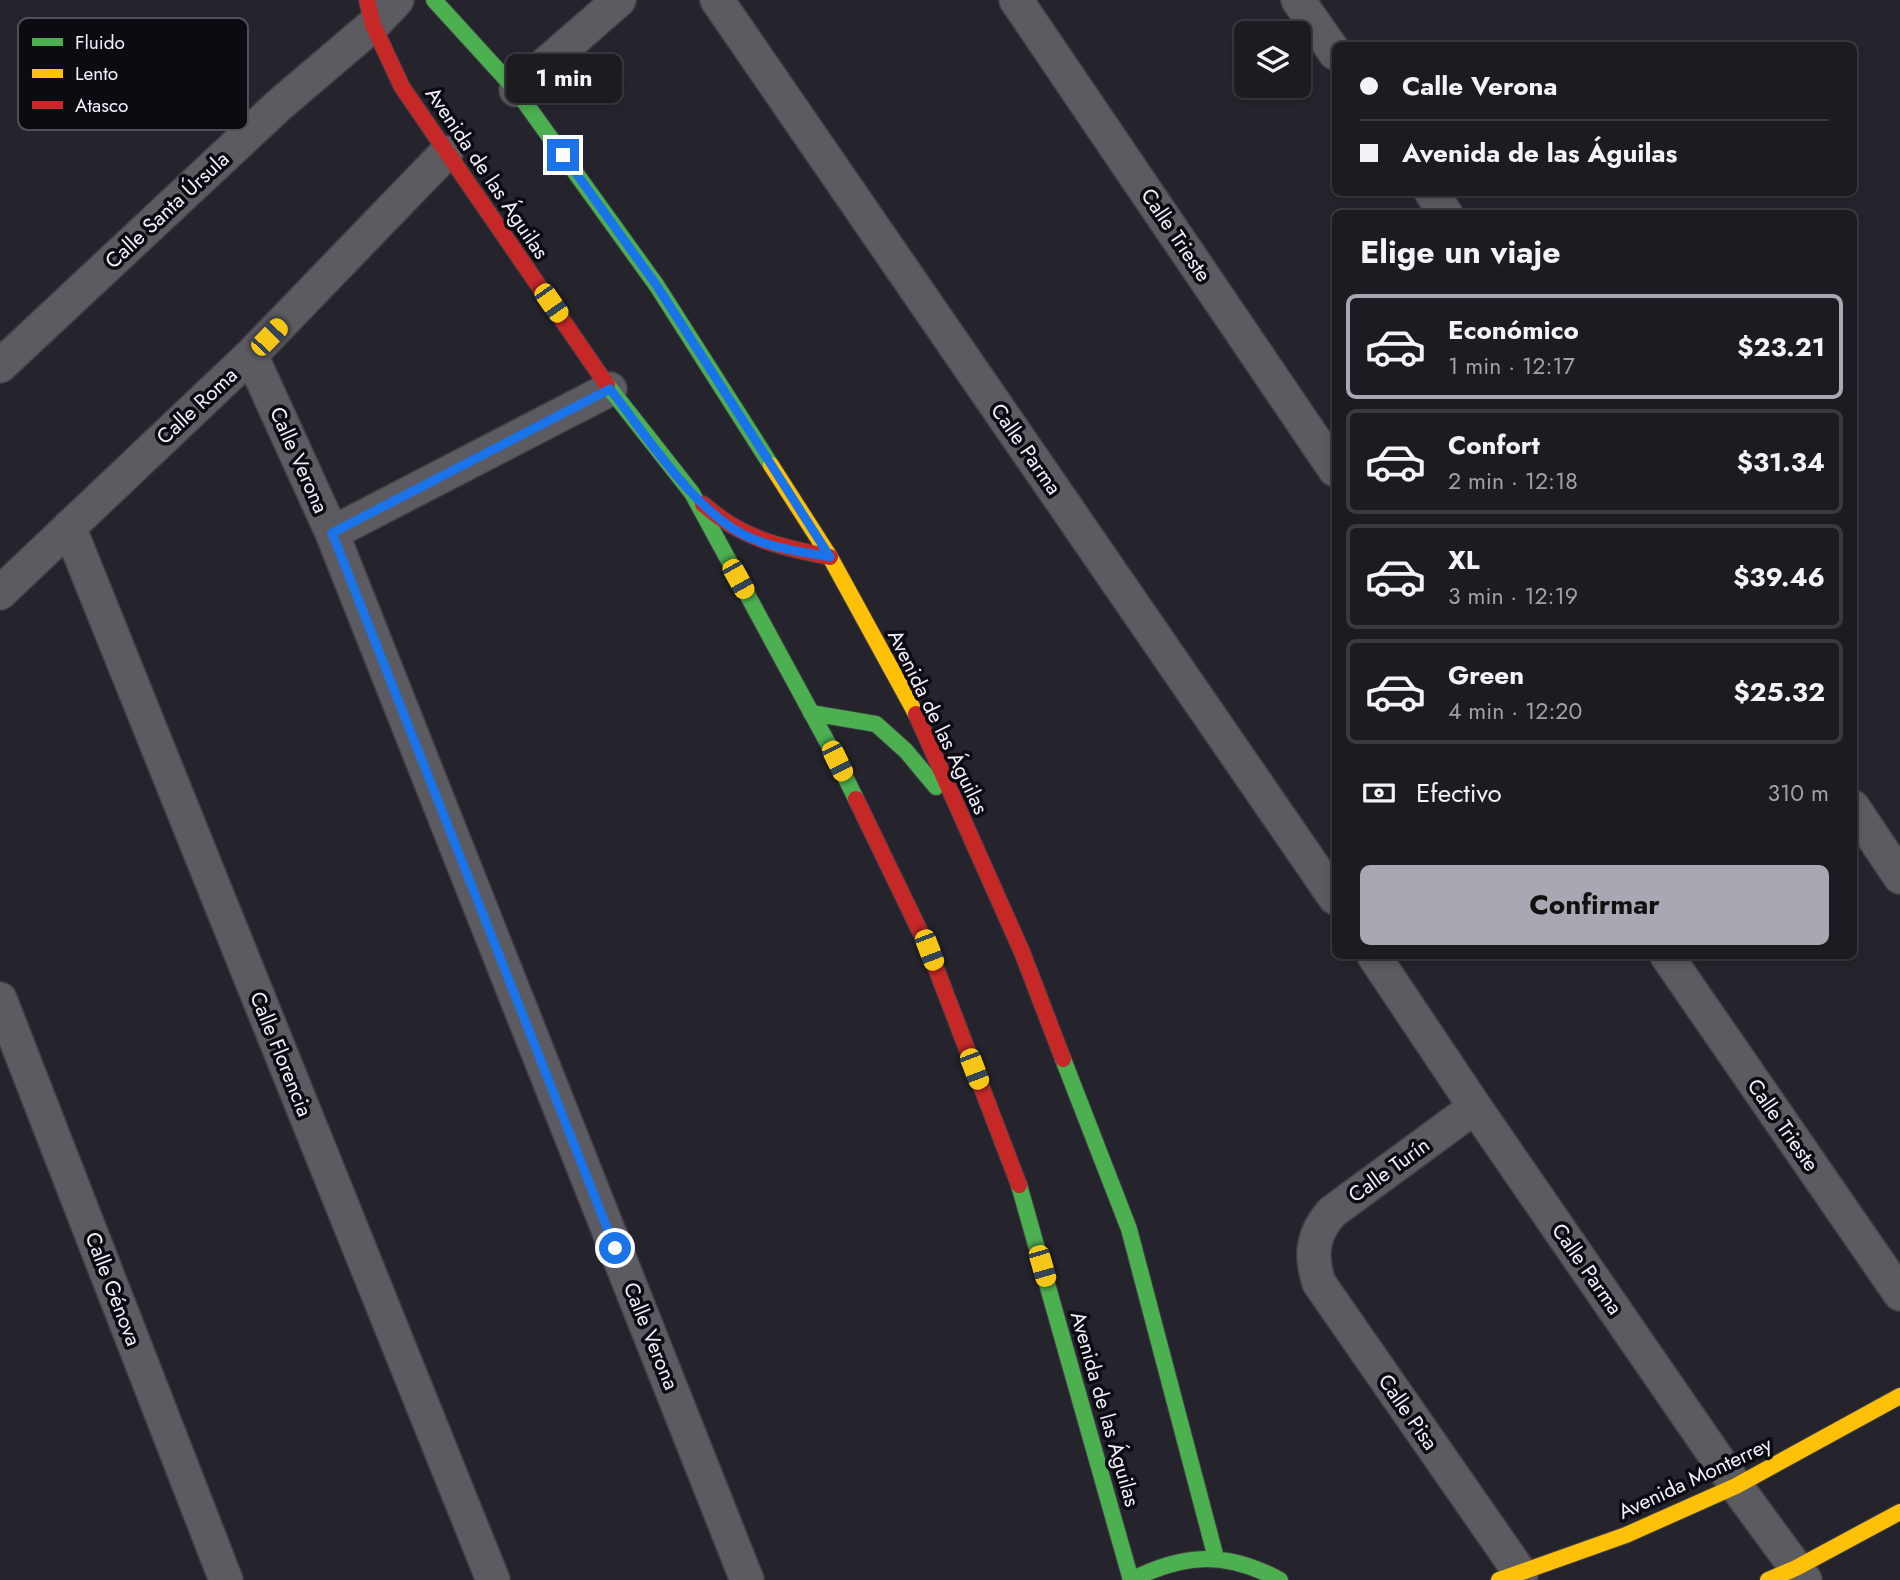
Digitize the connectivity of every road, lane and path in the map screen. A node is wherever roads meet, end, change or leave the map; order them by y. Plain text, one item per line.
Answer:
1 (397, 0) edge
2 (434, 0) edge
3 (619, 0) edge
4 (717, 0) edge
5 (1016, 0) edge
6 (1298, 0) edge
7 (370, 12) edge
8 (1332, 49) edge
9 (516, 90) junction
10 (446, 153) junction
11 (251, 355) junction
12 (0, 366) edge
13 (610, 389) junction
14 (1332, 466) edge
15 (692, 493) junction
16 (69, 527) junction
17 (332, 533) junction
18 (830, 557) junction
19 (0, 593) edge
20 (811, 713) junction
21 (1857, 813) edge
22 (962, 818) junction
23 (1900, 877) edge
24 (1332, 894) edge
25 (1376, 959) edge
26 (1669, 959) edge
27 (0, 999) edge
28 (1475, 1107) junction
29 (1314, 1243) joint
30 (1900, 1294) edge
31 (1900, 1396) edge
32 (1736, 1486) junction
33 (1900, 1512) edge
34 (1216, 1558) junction
35 (1790, 1576) edge
36 (1510, 1577) edge
37 (226, 1580) edge
38 (493, 1580) edge
39 (747, 1580) edge
40 (1131, 1580) edge
41 (1280, 1580) edge

1 - 7 street, Calle Santa Úrsula
2 - 9 street, Avenida de las Águilas
3 - 9 street
4 - 24 street, Calle Parma
5 - 14 street, Calle Trieste
6 - 8 street
7 - 10 street, Avenida de las Águilas
7 - 12 street, Calle Santa Úrsula
9 - 18 street, Avenida de las Águilas
10 - 11 street, Calle Roma
10 - 13 street, Avenida de las Águilas
11 - 16 street, Calle Roma
11 - 17 street, Calle Verona
13 - 15 street, Avenida de las Águilas
13 - 17 street
15 - 18 street
15 - 20 street, Avenida de las Águilas
16 - 19 street, Calle Roma
16 - 38 street, Calle Florencia
17 - 39 street, Calle Verona
18 - 22 street, Avenida de las Águilas
20 - 22 street
20 - 40 street, Avenida de las Águilas
21 - 23 street
22 - 34 street, Avenida de las Águilas
25 - 28 street, Calle Parma
26 - 30 street, Calle Trieste
27 - 37 street, Calle Génova
28 - 29 street, Calle Turín
28 - 32 street, Calle Parma
29 - 36 street, Calle Pisa
31 - 32 street, Avenida Monterrey
32 - 35 street, Calle Parma
32 - 36 street, Avenida Monterrey
33 - 35 street
34 - 40 street
34 - 41 street

